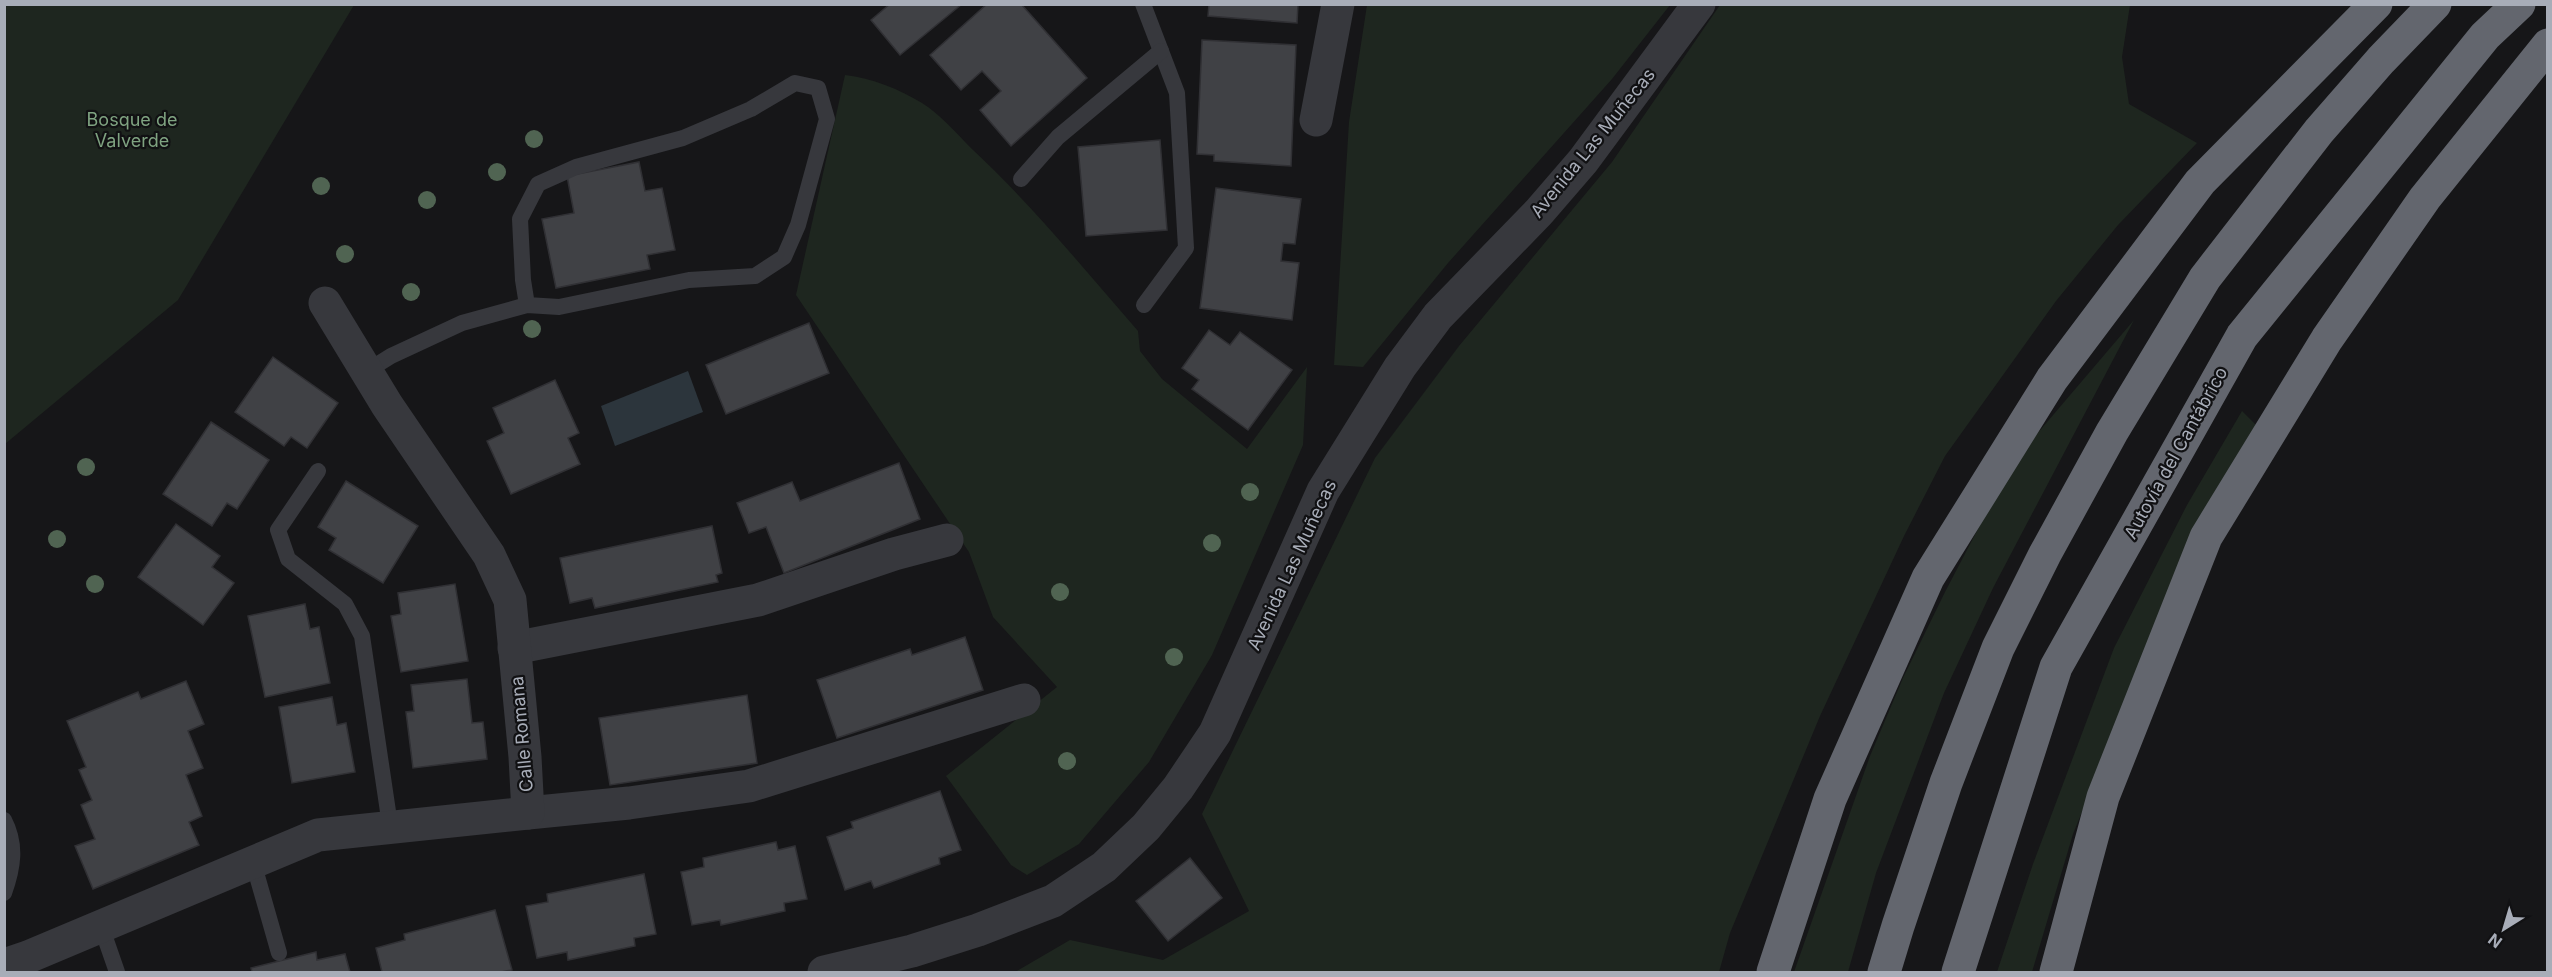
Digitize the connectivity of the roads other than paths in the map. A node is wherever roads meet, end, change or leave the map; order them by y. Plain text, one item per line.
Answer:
1 (1143, 4) edge
2 (1338, 4) edge
3 (1699, 4) edge
4 (2376, 4) edge
5 (2435, 4) edge
6 (2519, 4) edge
7 (2547, 45) edge
8 (1161, 51) junction
9 (1316, 120) dead end
10 (1020, 178) dead end
11 (325, 303) dead end
12 (527, 305) junction
13 (1144, 305) dead end
14 (367, 371) junction
15 (318, 471) dead end
16 (947, 540) dead end
17 (514, 648) junction
18 (1024, 700) dead end
19 (528, 813) junction
20 (4, 820) edge
21 (390, 825) junction
22 (253, 862) junction
23 (4, 893) edge
24 (101, 926) junction
25 (279, 953) dead end
26 (4, 965) edge
27 (117, 972) edge
28 (824, 972) edge
29 (1773, 972) edge
30 (1884, 972) edge
31 (1958, 972) edge
32 (2056, 972) edge

1 - 8 lane
2 - 9 street
3 - 28 street, Avenida Las Muñecas
4 - 29 highway
5 - 30 highway
6 - 31 highway, Autovía del Cantábrico
7 - 32 highway
8 - 10 lane
8 - 13 lane
11 - 14 street, Calle Romana
12 - 12 lane
12 - 14 lane
14 - 17 street, Calle Romana
15 - 21 lane
16 - 17 street
17 - 19 street, Calle Romana
18 - 19 street
19 - 21 street, Calle Romana
20 - 23 lane
21 - 22 street, Calle Romana
22 - 24 street, Calle Romana
22 - 25 lane
24 - 26 street, Calle Romana
24 - 27 lane

